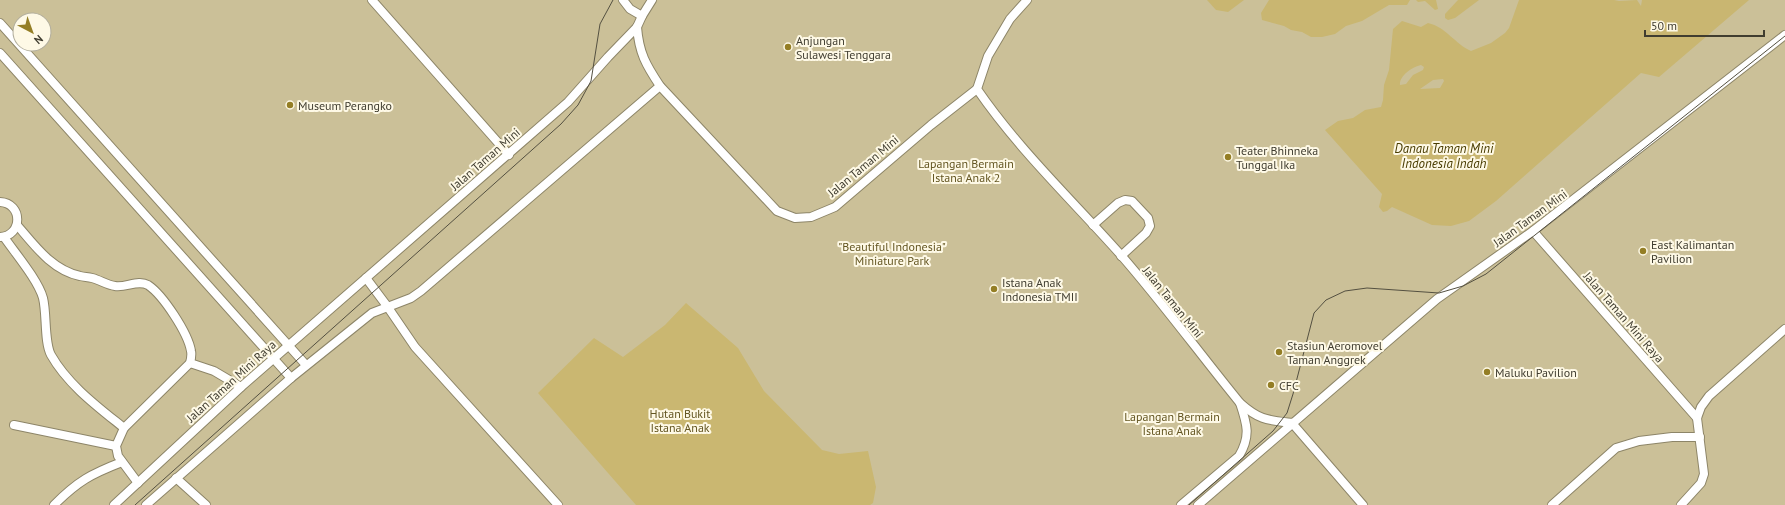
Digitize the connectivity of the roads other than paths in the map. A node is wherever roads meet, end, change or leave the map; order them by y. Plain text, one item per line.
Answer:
1 (372, 0) edge
2 (623, 0) edge
3 (652, 0) edge
4 (1027, 0) edge
5 (642, 16) junction
6 (0, 22) edge
7 (637, 27) junction
8 (1785, 35) edge
9 (0, 52) edge
10 (660, 86) junction
11 (977, 89) junction
12 (509, 155) junction
13 (0, 202) edge
14 (18, 225) junction
15 (1093, 225) junction
16 (1533, 231) junction
17 (2, 237) edge
18 (1121, 256) junction
19 (366, 278) junction
20 (387, 306) junction
21 (1785, 329) edge
22 (288, 346) junction
23 (274, 358) junction
24 (190, 363) junction
25 (306, 365) junction
26 (291, 378) junction
27 (241, 387) junction
28 (1240, 403) junction
29 (1697, 418) junction
30 (1292, 423) junction
31 (14, 425) dead end
32 (124, 428) junction
33 (1700, 437) junction
34 (116, 446) junction
35 (122, 462) junction
36 (176, 478) junction
37 (138, 483) junction
38 (54, 505) edge
39 (114, 505) edge
40 (146, 505) edge
41 (206, 505) edge
42 (558, 505) edge
43 (1181, 505) edge
44 (1198, 505) edge
45 (1363, 505) edge
46 (1552, 505) edge
47 (1681, 505) edge

1 - 12 lane
2 - 5 lane
3 - 5 lane, Jalan Taman Mini
4 - 11 lane
5 - 7 lane, Jalan Taman Mini
6 - 22 lane
7 - 10 lane, Jalan Taman Mini
7 - 12 lane, Jalan Taman Mini
8 - 16 lane, Jalan Taman Mini
9 - 23 lane
10 - 11 lane, Jalan Taman Mini
10 - 20 lane
11 - 15 lane, Jalan Taman Mini
12 - 19 lane, Jalan Taman Mini
13 - 14 lane
14 - 17 lane
14 - 24 lane
15 - 18 lane, Jalan Taman Mini
15 - 18 lane
16 - 29 lane, Jalan Taman Mini Raya
16 - 30 lane, Jalan Taman Mini
17 - 32 lane
18 - 28 lane, Jalan Taman Mini
19 - 20 lane
19 - 22 lane, Jalan Taman Mini Raya
20 - 25 lane
20 - 42 lane
21 - 29 lane
22 - 23 lane, Jalan Taman Mini Raya
22 - 25 lane
23 - 26 lane
23 - 27 lane, Jalan Taman Mini Raya
24 - 27 lane
24 - 32 lane
25 - 26 lane
26 - 36 lane
27 - 37 lane, Jalan Taman Mini Raya
28 - 30 lane, Jalan Taman Mini
28 - 43 lane, Jalan Taman Mini
29 - 33 lane
30 - 44 lane, Jalan Taman Mini
30 - 45 lane
31 - 34 lane
32 - 34 lane
33 - 46 lane
33 - 47 lane
34 - 35 lane
35 - 37 lane
35 - 38 lane
36 - 40 lane
36 - 41 lane
37 - 39 lane, Jalan Taman Mini Raya

